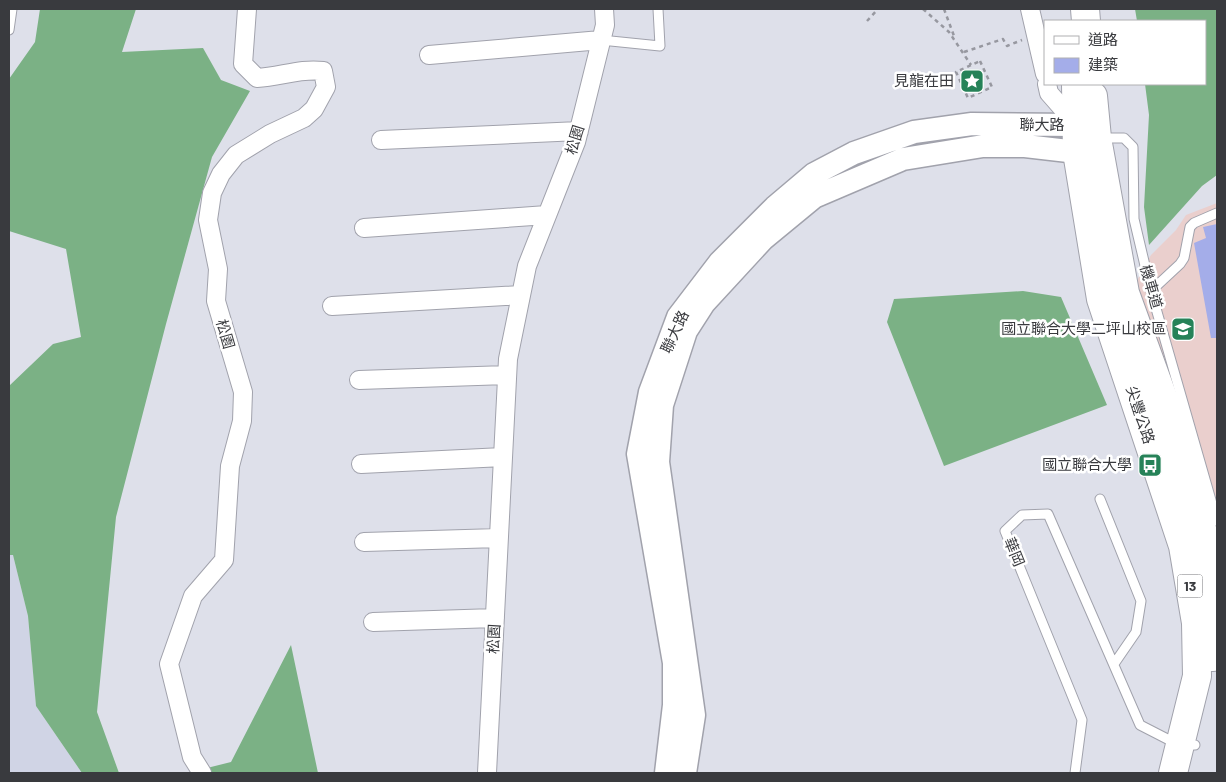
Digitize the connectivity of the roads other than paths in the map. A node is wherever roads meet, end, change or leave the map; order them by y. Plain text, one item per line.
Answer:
1 (12, 9) edge
2 (247, 9) edge
3 (604, 9) edge
4 (658, 9) edge
5 (1030, 9) edge
6 (9, 30) edge
7 (601, 40) junction
8 (429, 54) dead end
9 (1044, 70) edge
10 (1047, 85) edge
11 (1076, 85) edge
12 (1092, 85) edge
13 (579, 131) junction
14 (1084, 138) junction
15 (381, 140) dead end
16 (1217, 214) edge
17 (548, 215) junction
18 (364, 228) dead end
19 (1151, 291) junction
20 (521, 295) junction
21 (332, 306) dead end
22 (507, 375) junction
23 (359, 380) dead end
24 (503, 457) junction
25 (361, 464) dead end
26 (1100, 499) dead end
27 (1217, 521) edge
28 (499, 538) junction
29 (364, 542) dead end
30 (495, 618) junction
31 (373, 622) dead end
32 (1114, 664) junction
33 (1187, 745) junction
34 (202, 773) edge
35 (487, 773) edge
36 (666, 773) edge
37 (685, 773) edge
38 (1076, 773) edge
39 (1173, 773) edge
40 (1189, 773) edge

1 - 6 lane
2 - 34 street, 松園
3 - 7 street, 松園
4 - 7 lane
5 - 9 street
7 - 8 street
7 - 13 street, 松園
10 - 14 street
11 - 14 main road, 尖豐公路 / 13
12 - 14 main road, 尖豐公路 / 13
13 - 15 street
13 - 17 street, 松園
14 - 19 lane, 機車道
14 - 33 main road, 尖豐公路 / 13
14 - 36 street, 聯大路
14 - 37 street, 聯大路
16 - 19 lane
17 - 18 street
17 - 20 street, 松園
19 - 27 lane, 機車道
20 - 21 street
20 - 22 street, 松園
22 - 23 street
22 - 24 street, 松園
24 - 25 street
24 - 28 street, 松園
26 - 32 lane
28 - 29 street
28 - 30 street, 松園
30 - 31 street
30 - 35 street, 松園
32 - 33 lane, 華岡
32 - 38 lane, 華岡
33 - 39 main road, 尖豐公路 / 13
33 - 40 main road, 尖豐公路 / 13

